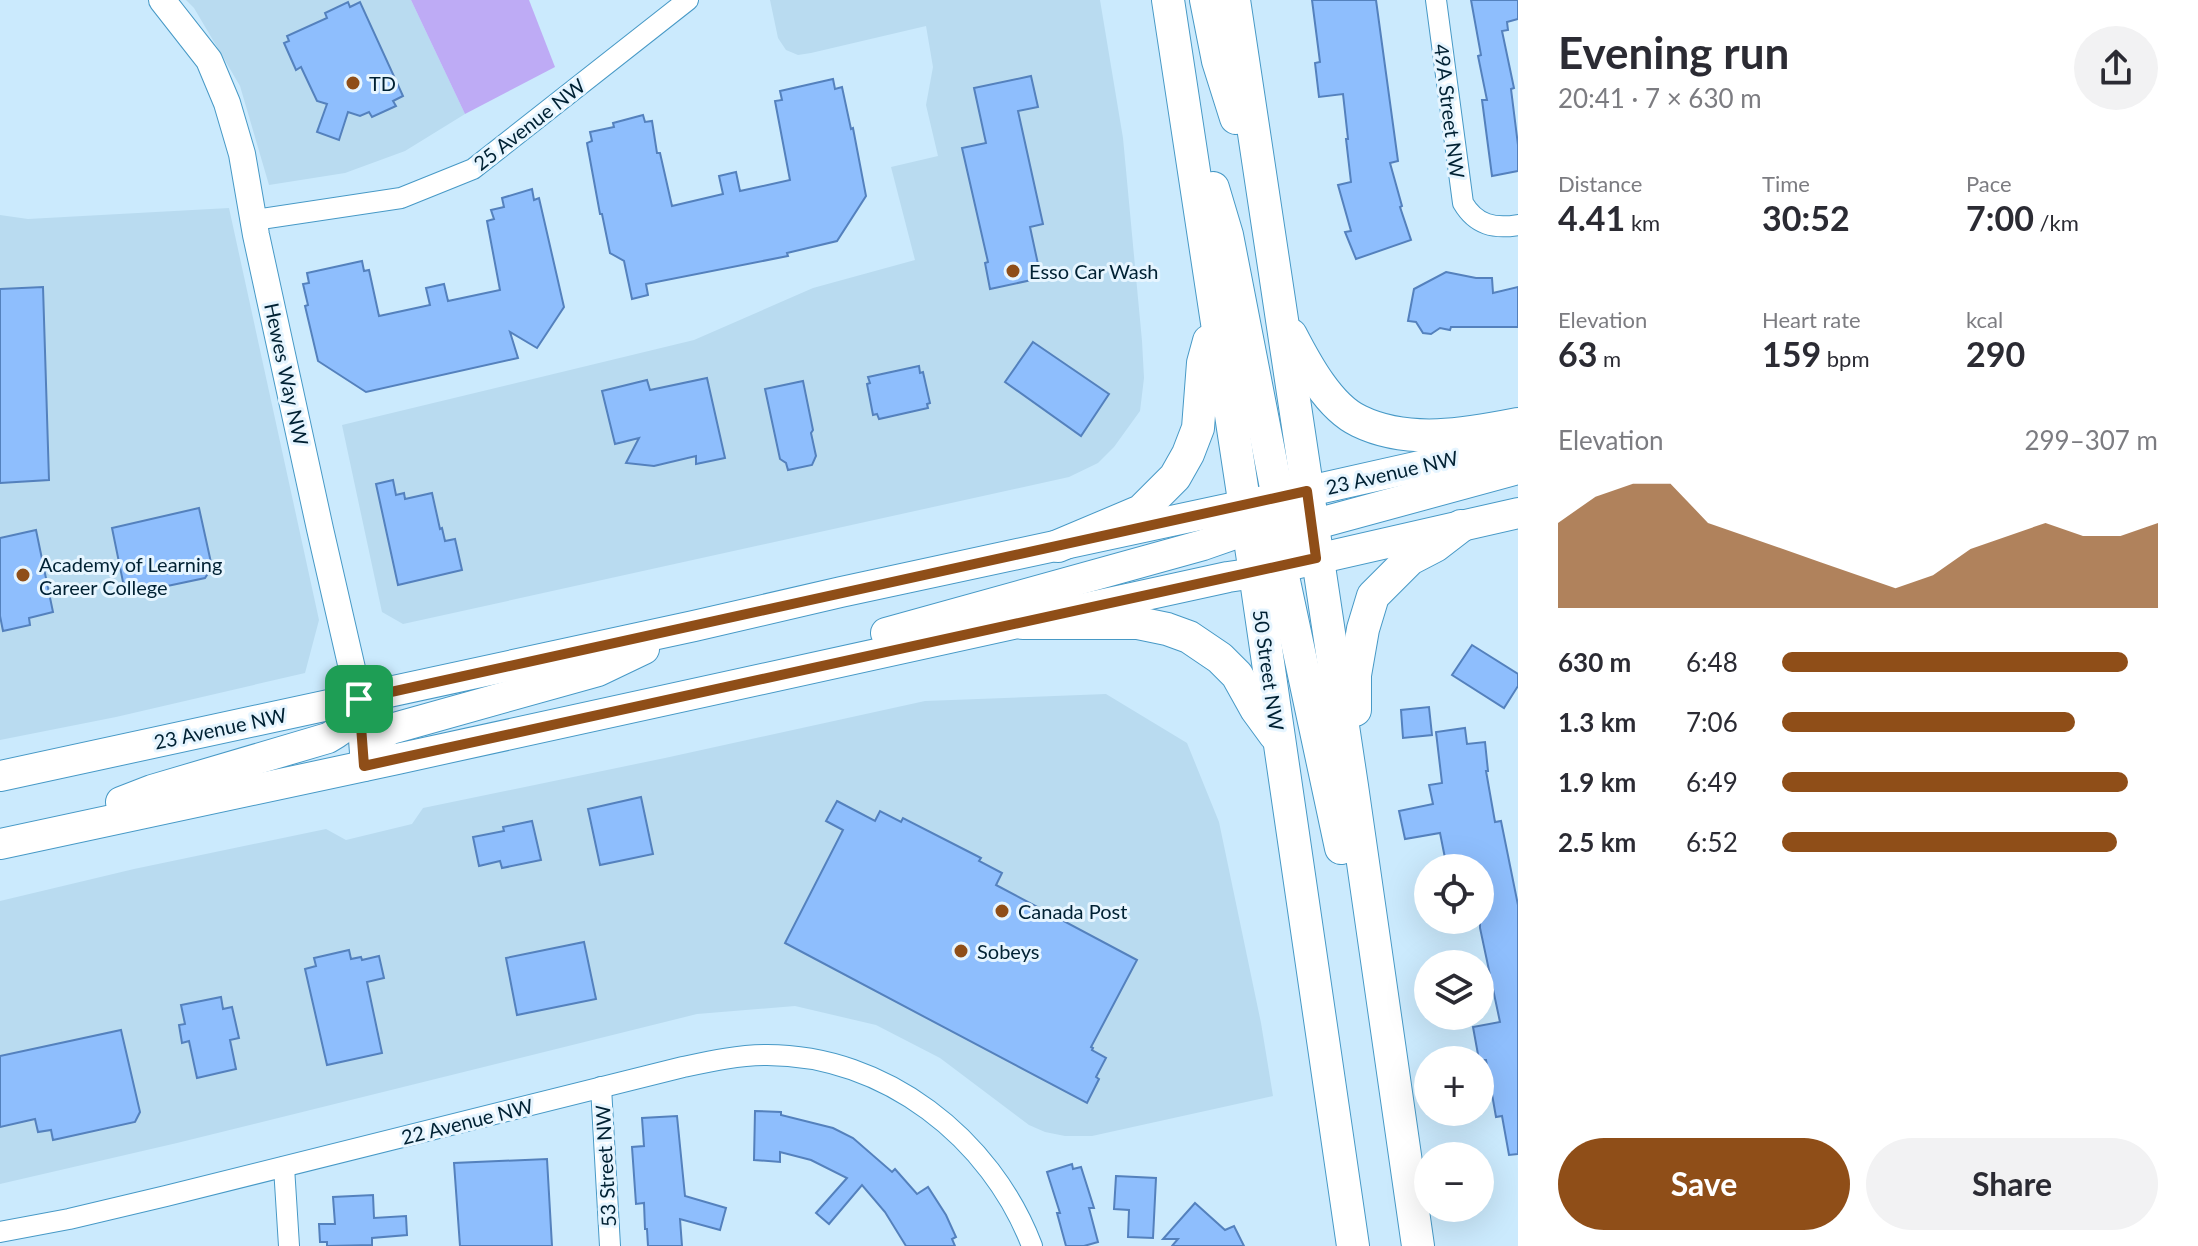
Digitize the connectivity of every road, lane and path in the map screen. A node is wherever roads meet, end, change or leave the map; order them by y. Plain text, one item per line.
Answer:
1 (162, 0) edge
2 (688, 0) edge
3 (1168, 0) edge
4 (1206, 0) edge
5 (1234, 0) edge
6 (1436, 0) edge
7 (1178, 72) junction
8 (1262, 193) junction
9 (254, 220) junction
10 (1518, 225) edge
11 (1280, 314) junction
12 (1215, 318) junction
13 (1518, 424) edge
14 (1518, 444) edge
15 (1518, 469) edge
16 (1518, 513) edge
17 (1461, 526) junction
18 (1280, 531) junction
19 (1058, 546) junction
20 (1023, 623) junction
21 (694, 626) junction
22 (817, 667) junction
23 (359, 699) junction
24 (1279, 741) junction
25 (364, 766) junction
26 (34, 769) junction
27 (0, 776) edge
28 (0, 785) edge
29 (1352, 786) junction
30 (33, 836) junction
31 (0, 844) edge
32 (1375, 954) junction
33 (601, 1087) junction
34 (284, 1167) junction
35 (0, 1232) edge
36 (289, 1246) edge
37 (610, 1246) edge
38 (1032, 1246) edge
39 (1353, 1246) edge
40 (1418, 1246) edge

1 - 9 street, Hewes Way NW
2 - 9 street, 25 Avenue NW
3 - 7 main road, 50 Street NW
4 - 8 main road
5 - 8 main road, 50 Street NW
6 - 10 street, 49A Street NW
7 - 12 main road, 50 Street NW
7 - 18 main road
8 - 11 main road, 50 Street NW
9 - 23 street, Hewes Way NW
11 - 13 main road
11 - 18 main road, 50 Street NW
12 - 18 main road, 50 Street NW
12 - 19 main road
14 - 18 main road, 23 Avenue NW
15 - 18 main road
16 - 17 main road, 23 Avenue NW
17 - 18 main road, 23 Avenue NW
17 - 29 main road
18 - 19 main road, 23 Avenue NW
18 - 20 main road, 23 Avenue NW
18 - 22 main road
18 - 24 main road, 50 Street NW
18 - 29 main road, 50 Street NW
18 - 32 main road
19 - 21 main road, 23 Avenue NW
20 - 22 main road, 23 Avenue NW
20 - 24 main road
21 - 23 main road, 23 Avenue NW
21 - 25 main road
22 - 25 main road, 23 Avenue NW
23 - 25 street, Hewes Way NW
23 - 26 main road, 23 Avenue NW
23 - 30 main road
24 - 39 main road, 50 Street NW
25 - 30 main road, 23 Avenue NW
26 - 27 main road, 23 Avenue NW
26 - 28 main road
29 - 32 main road, 50 Street NW
30 - 31 main road, 23 Avenue NW
32 - 40 main road, 50 Street NW
33 - 34 street, 22 Avenue NW
33 - 37 street, 53 Street NW
33 - 38 street, 22 Avenue NW
34 - 35 street, 22 Avenue NW
34 - 36 street

